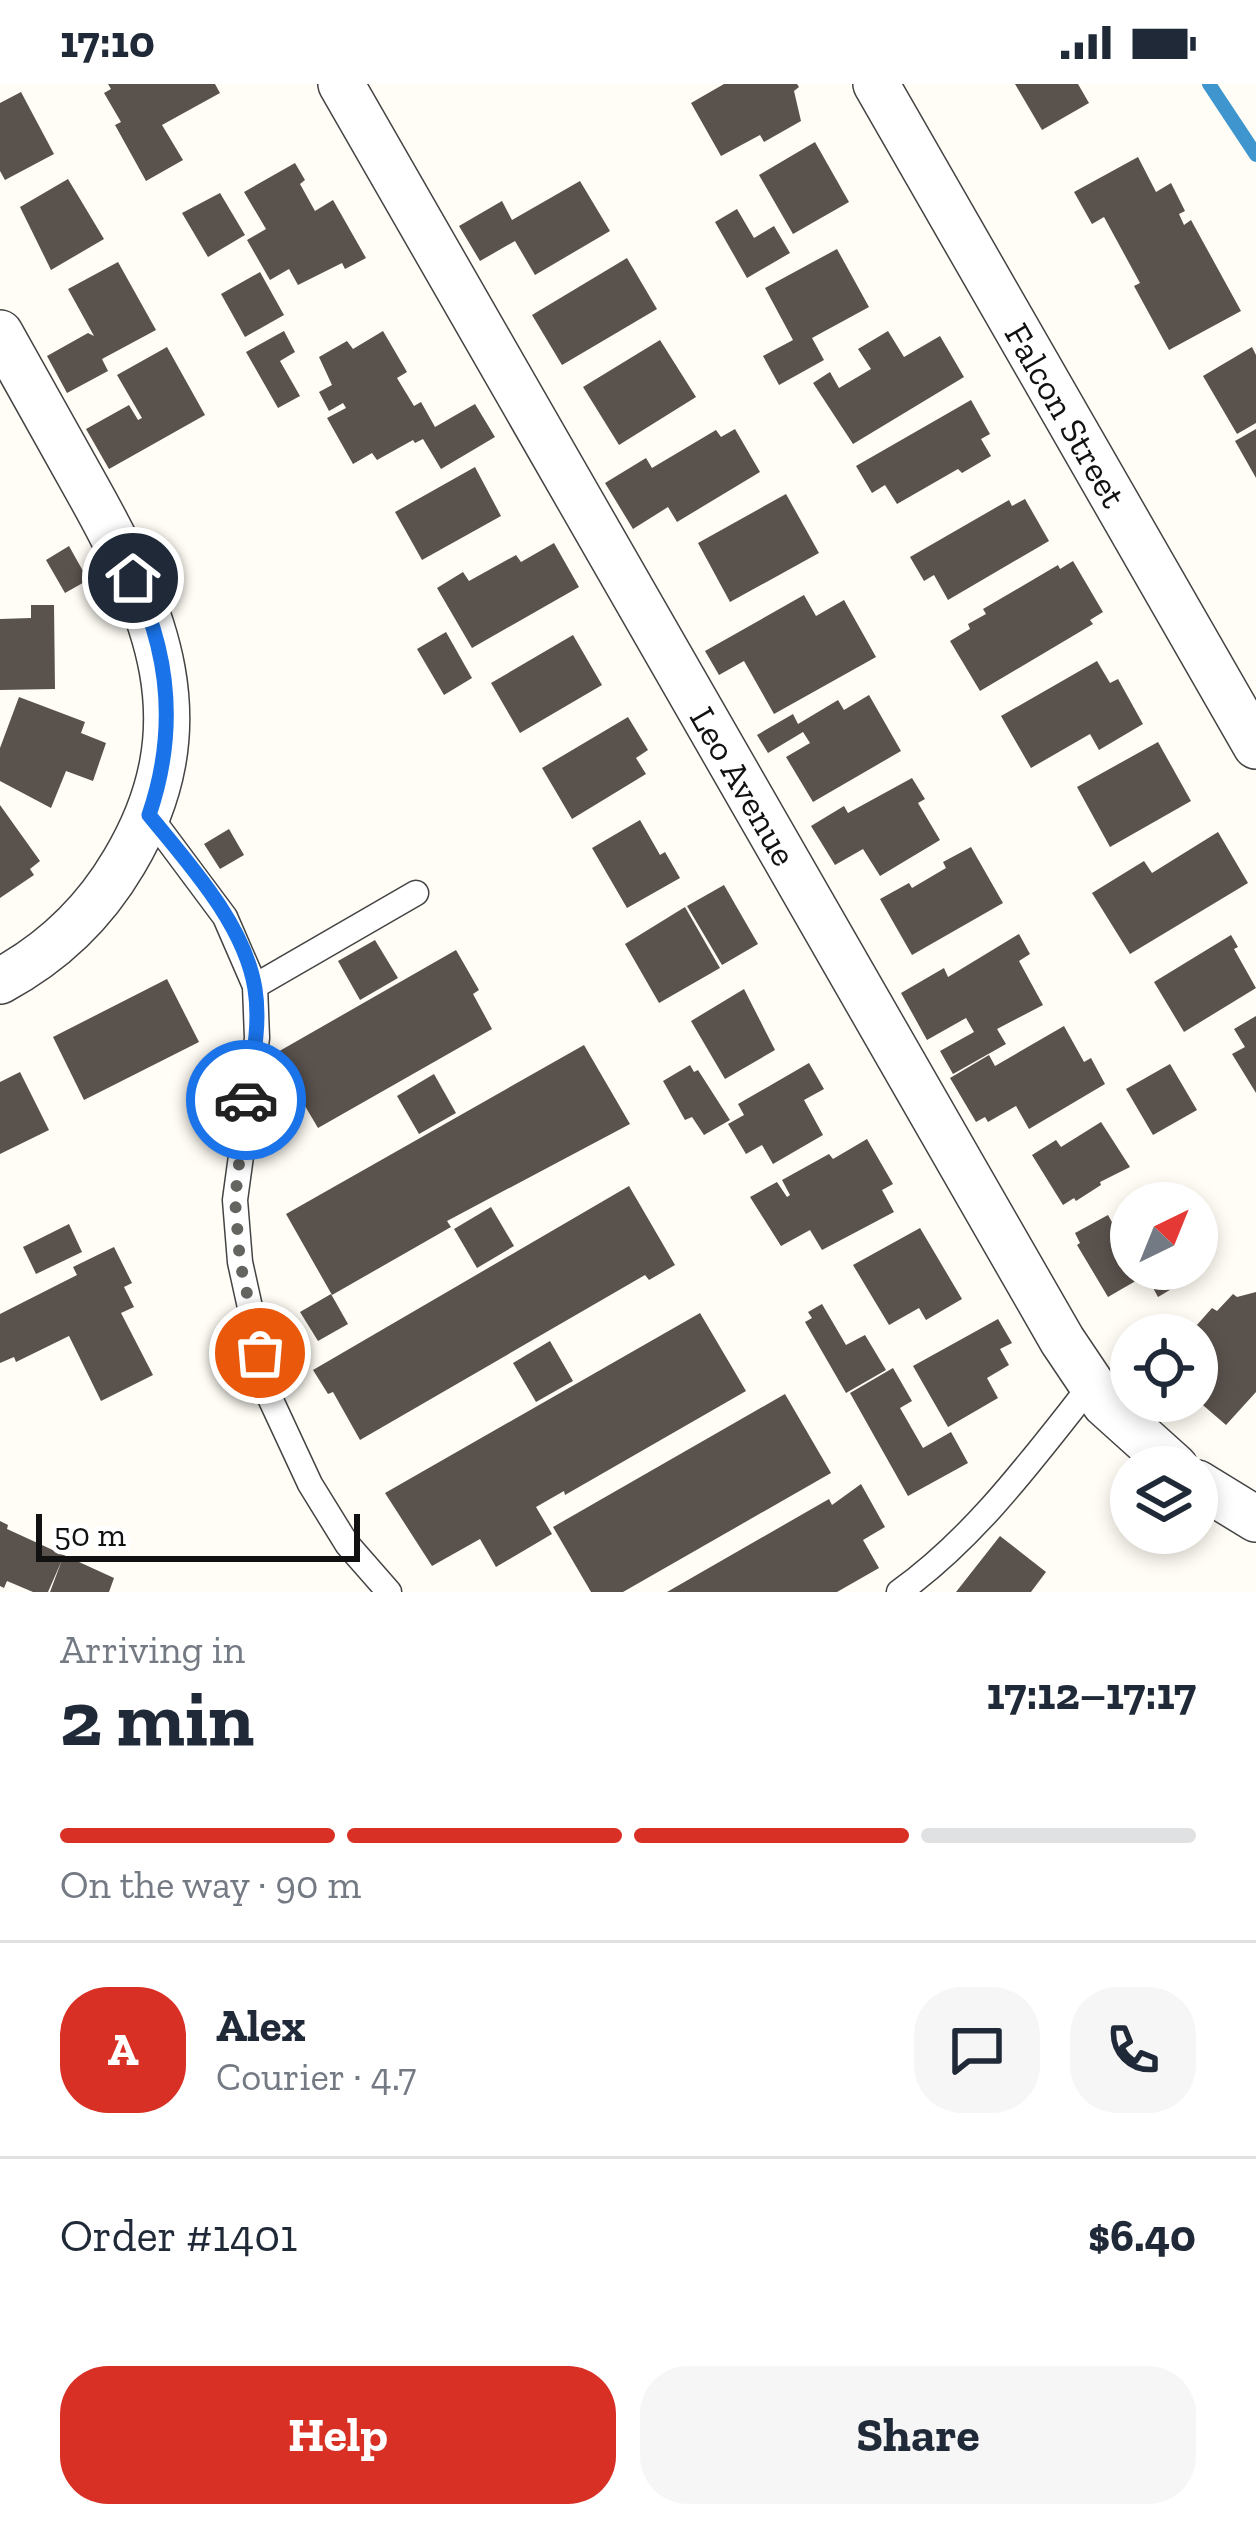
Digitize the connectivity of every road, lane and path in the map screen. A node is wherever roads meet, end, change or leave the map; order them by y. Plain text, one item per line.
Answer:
1 (341, 84) edge
2 (876, 84) edge
3 (0, 333) edge
4 (1256, 746) edge
5 (149, 815) junction
6 (416, 893) dead end
7 (0, 981) edge
8 (255, 986) junction
9 (1092, 1384) junction
10 (1152, 1446) edge
11 (1218, 1496) edge
12 (1256, 1519) edge
13 (389, 1592) edge
14 (898, 1592) edge

1 - 9 street, Leo Avenue
2 - 4 street, Falcon Street
3 - 5 street
5 - 7 street
5 - 8 lane
6 - 8 lane
8 - 13 lane
9 - 10 street, Leo Avenue
9 - 14 lane
11 - 12 street

